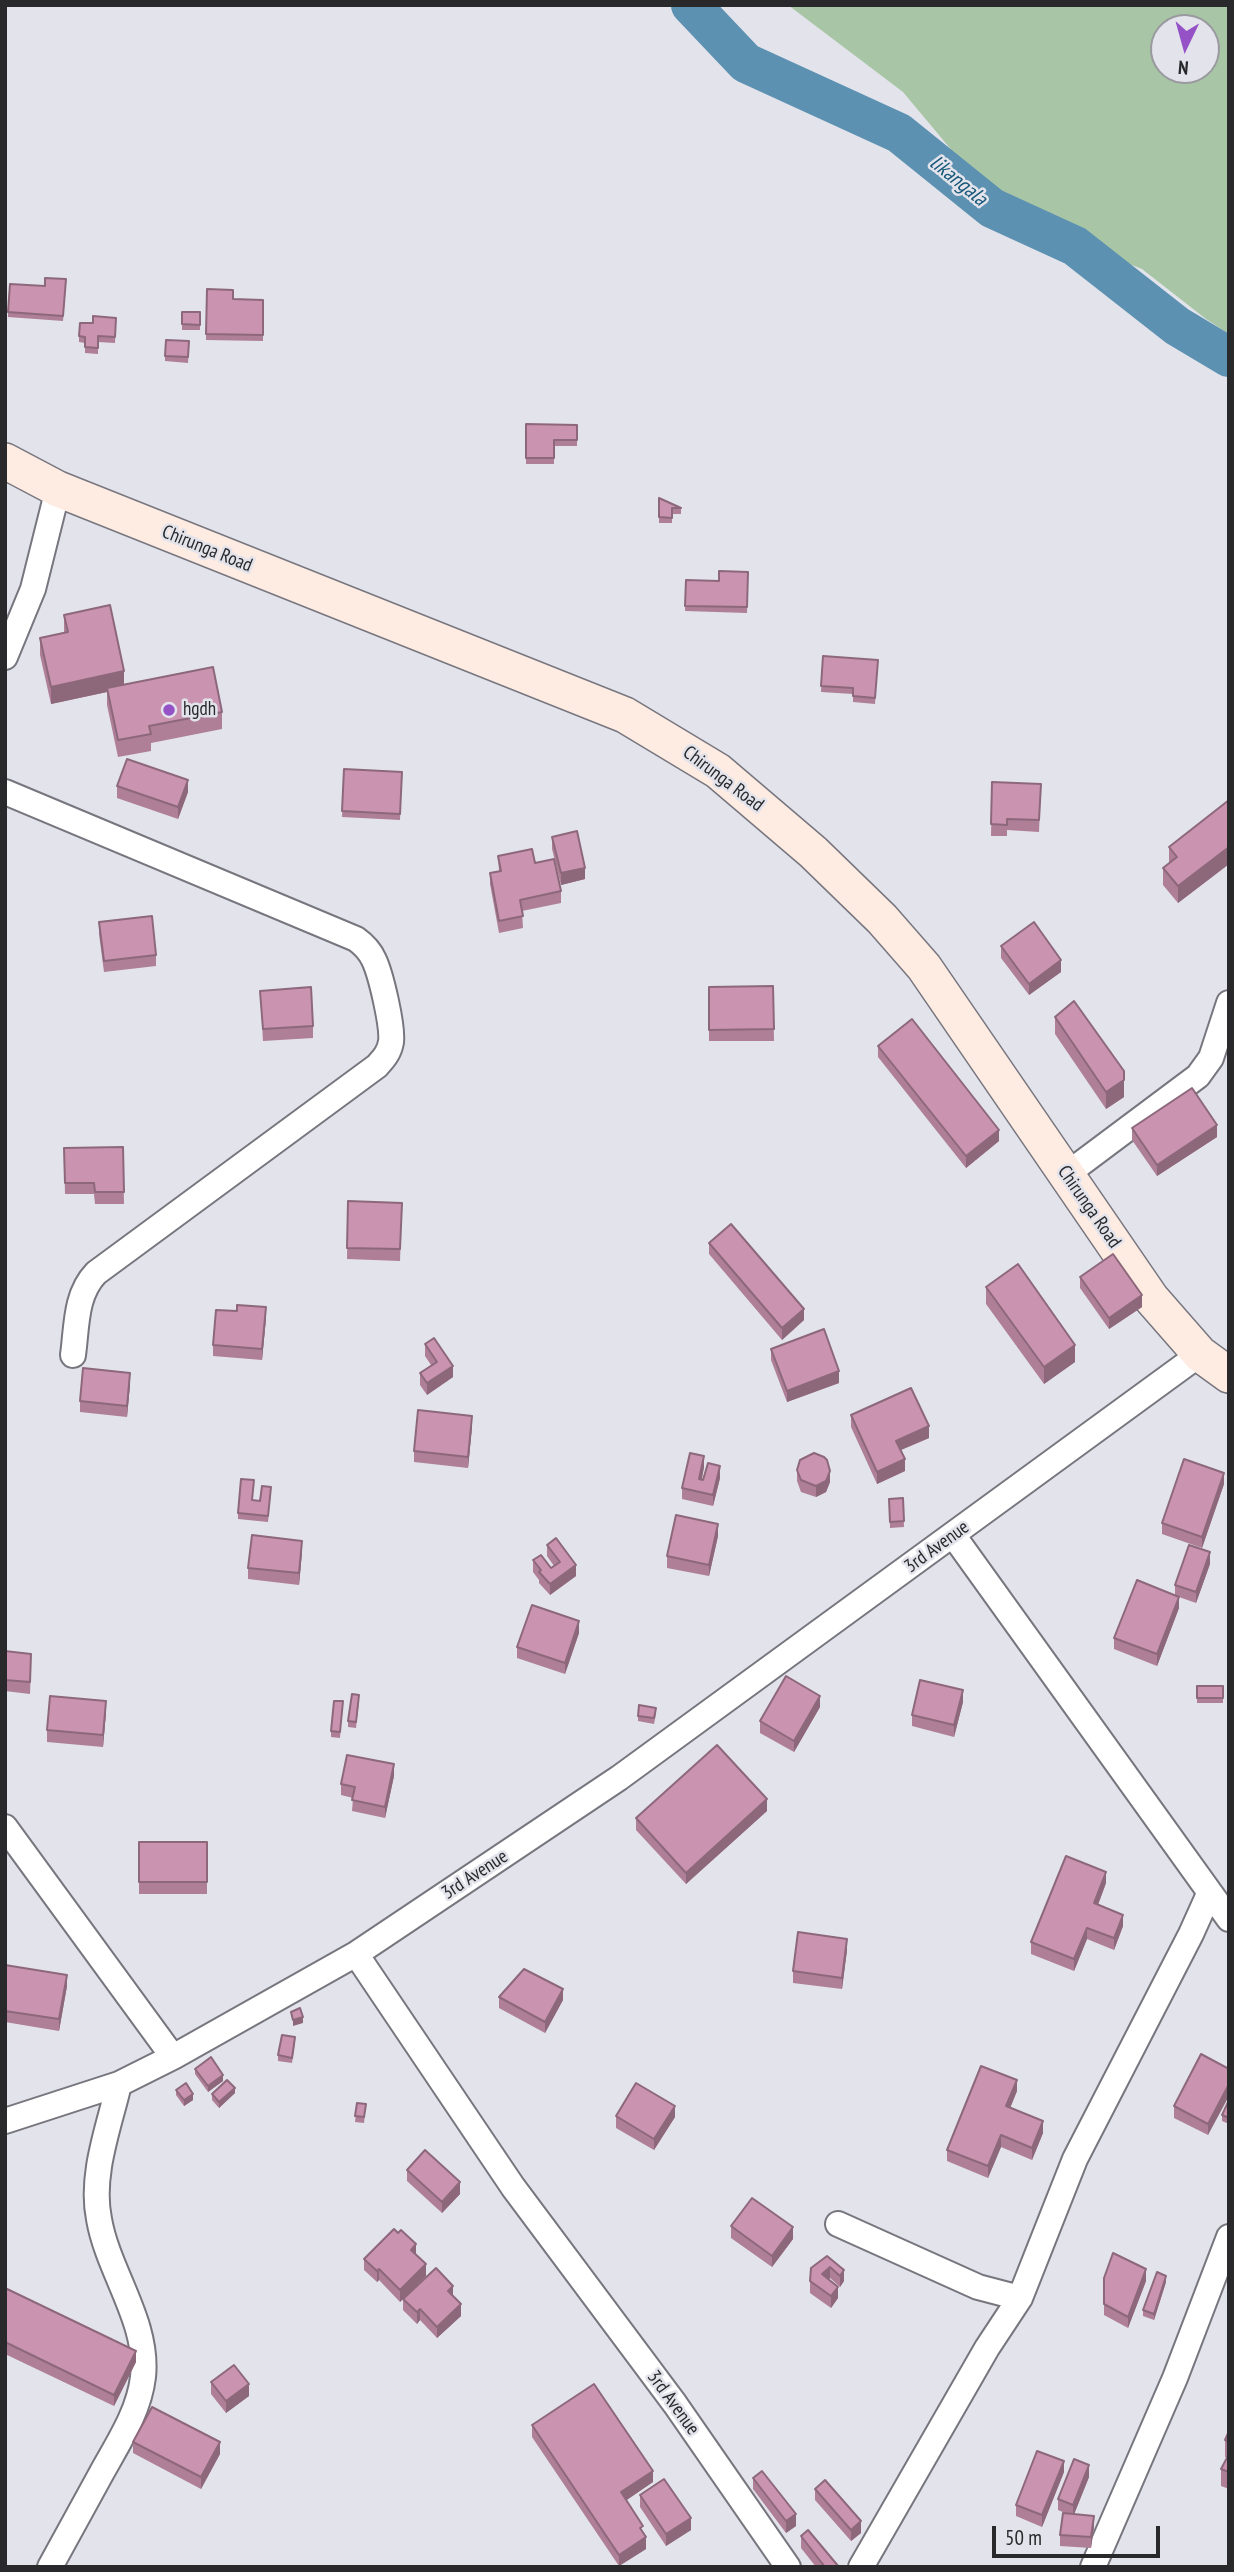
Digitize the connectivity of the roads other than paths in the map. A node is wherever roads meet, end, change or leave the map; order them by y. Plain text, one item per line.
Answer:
1 (5, 461) edge
2 (58, 489) junction
3 (5, 657) edge
4 (5, 792) edge
5 (1229, 1003) edge
6 (1066, 1174) junction
7 (1200, 1354) junction
8 (73, 1355) dead end
9 (1229, 1375) edge
10 (953, 1535) junction
11 (5, 1827) edge
12 (1209, 1894) junction
13 (1229, 1919) edge
14 (356, 1954) junction
15 (173, 2057) junction
16 (120, 2084) junction
17 (5, 2122) edge
18 (838, 2224) dead end
19 (1229, 2237) edge
20 (1020, 2298) junction
21 (50, 2567) edge
22 (788, 2567) edge
23 (861, 2567) edge
24 (1093, 2567) edge

1 - 2 street, Chirunga Road
2 - 3 street
2 - 6 street, Chirunga Road
4 - 8 street
5 - 6 street
6 - 7 street, Chirunga Road
7 - 9 street, Chirunga Road
7 - 10 street, 3rd Avenue
10 - 12 street
10 - 14 street, 3rd Avenue
11 - 15 street
12 - 13 street
12 - 20 street
14 - 15 street
14 - 22 street, 3rd Avenue
15 - 16 street
16 - 17 street
16 - 21 street
18 - 20 street
19 - 24 street
20 - 23 street

